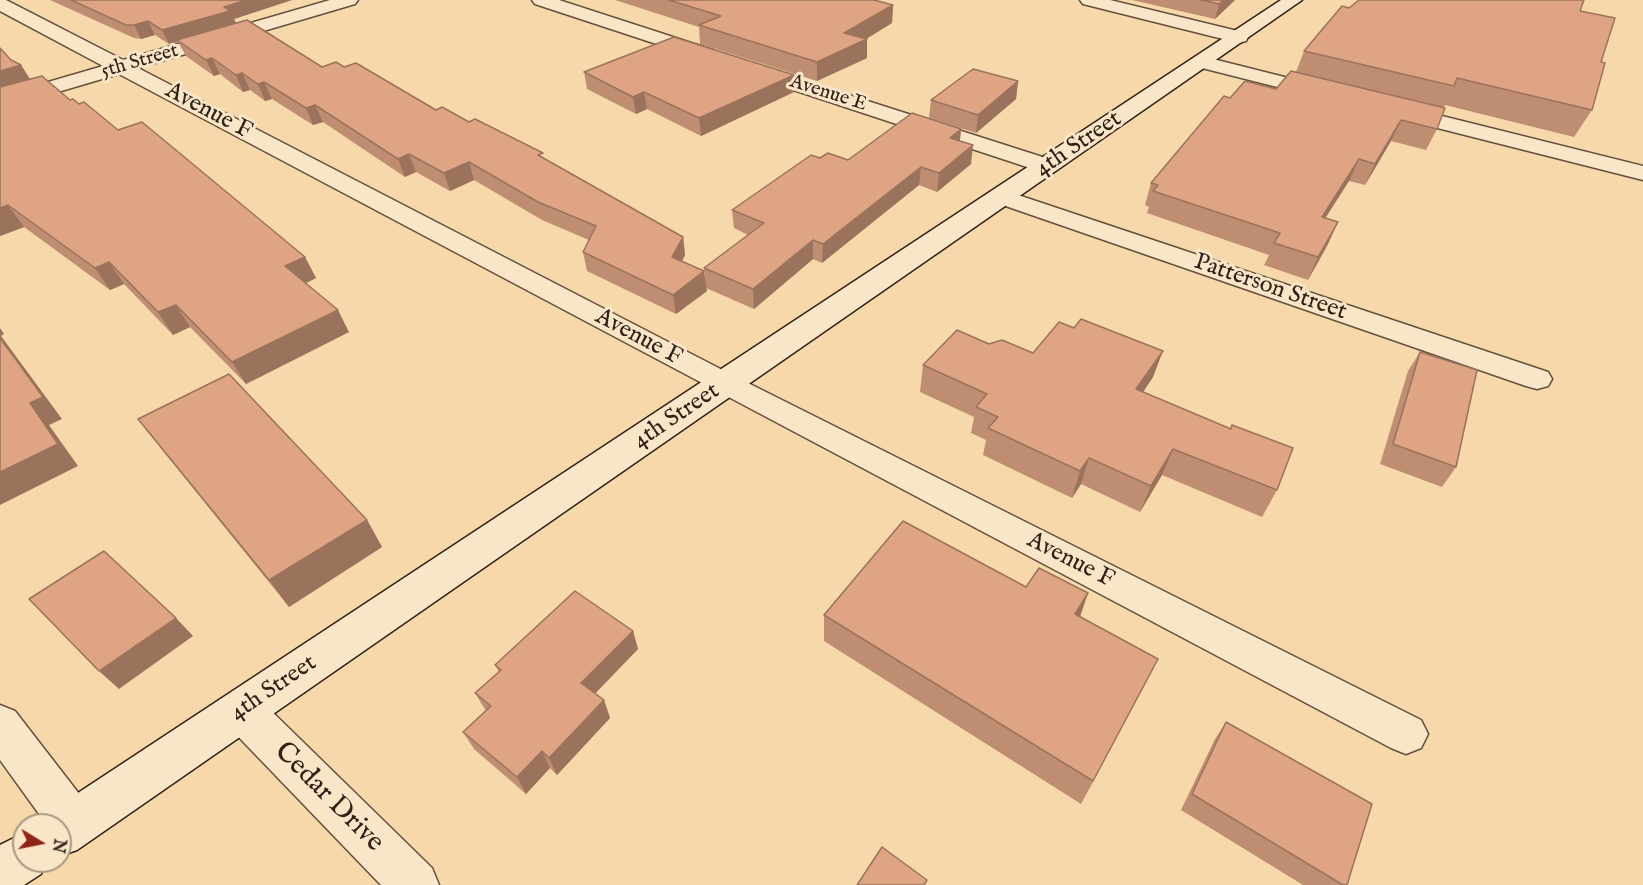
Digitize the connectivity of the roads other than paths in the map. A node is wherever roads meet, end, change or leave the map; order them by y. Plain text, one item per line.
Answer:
1 (349, 0) edge
2 (541, 0) edge
3 (1089, 0) edge
4 (1293, 0) edge
5 (0, 4) edge
6 (1239, 37) junction
7 (1201, 62) junction
8 (123, 67) junction
9 (1341, 97) edge
10 (0, 103) edge
11 (1376, 106) edge
12 (1047, 166) junction
13 (1643, 173) edge
14 (1003, 196) junction
15 (1536, 379) dead end
16 (725, 384) junction
17 (242, 711) junction
18 (0, 725) edge
19 (1406, 734) dead end
20 (57, 813) edge
21 (72, 825) edge
22 (415, 885) edge

1 - 8 street, 5th Street
2 - 12 street, Avenue E
3 - 6 street
4 - 6 street, 4th Street
5 - 8 street, Avenue F
6 - 7 street, 4th Street
7 - 9 street
7 - 12 street, 4th Street
8 - 10 street, 5th Street
8 - 16 street, Avenue F
11 - 13 street
12 - 14 street, 4th Street
14 - 15 street, Patterson Street
14 - 16 street, 4th Street
16 - 17 street, 4th Street
16 - 19 street, Avenue F
17 - 21 street, 4th Street
17 - 22 street, Cedar Drive
18 - 20 street

